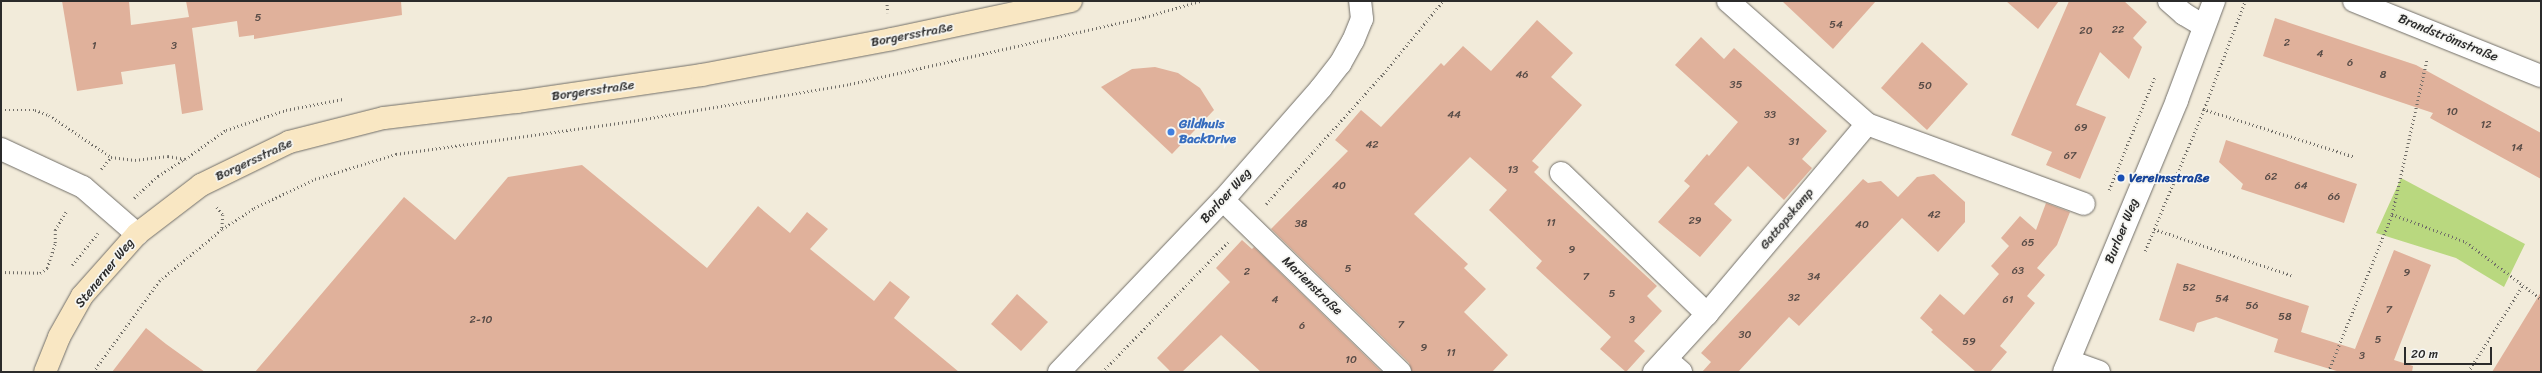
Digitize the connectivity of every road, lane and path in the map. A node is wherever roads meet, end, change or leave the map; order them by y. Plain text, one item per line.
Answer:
1 (1071, 1) edge
2 (1200, 1) edge
3 (1360, 1) edge
4 (1444, 1) edge
5 (1728, 1) edge
6 (2169, 1) edge
7 (2214, 1) edge
8 (2354, 1) edge
9 (2204, 26) junction
10 (2429, 31) junction
11 (2541, 76) edge
12 (2177, 100) junction
13 (1867, 124) junction
14 (1, 149) edge
15 (2355, 157) dead end
16 (111, 158) dead end
17 (1561, 173) dead end
18 (84, 187) junction
19 (1224, 200) junction
20 (2084, 204) dead end
21 (2392, 214) junction
22 (2127, 220) junction
23 (1247, 223) junction
24 (137, 234) junction
25 (1, 272) edge
26 (2291, 275) dead end
27 (2523, 285) junction
28 (2541, 298) edge
29 (1707, 314) junction
30 (2067, 367) edge
31 (1667, 368) edge
32 (45, 372) edge
33 (93, 372) edge
34 (1059, 372) edge
35 (1102, 372) edge
36 (1400, 372) edge
37 (2099, 372) edge
38 (2328, 372) edge
39 (2468, 372) edge

1 - 24 street, Borgersstraße
2 - 33 path
3 - 19 street, Barloer Weg
4 - 23 path
5 - 13 street
6 - 9 street
7 - 9 street, Burloer Weg
8 - 10 street, Brandströmstraße
9 - 12 street, Burloer Weg
10 - 11 street, Brandströmstraße
10 - 21 path
12 - 15 path
12 - 22 street, Burloer Weg
13 - 20 street
13 - 29 street, Gattopskamp
14 - 18 street, Stenerner Weg
16 - 18 path
17 - 29 street
18 - 24 street, Stenerner Weg
18 - 25 path
19 - 23 street, Marienstraße
19 - 34 street, Barloer Weg
21 - 27 path
21 - 38 path
22 - 26 path
22 - 30 street, Burloer Weg
23 - 35 path
23 - 36 street, Marienstraße
24 - 32 street, Stenerner Weg
27 - 28 path
27 - 39 path
29 - 31 street, Gattopskamp
30 - 37 street

